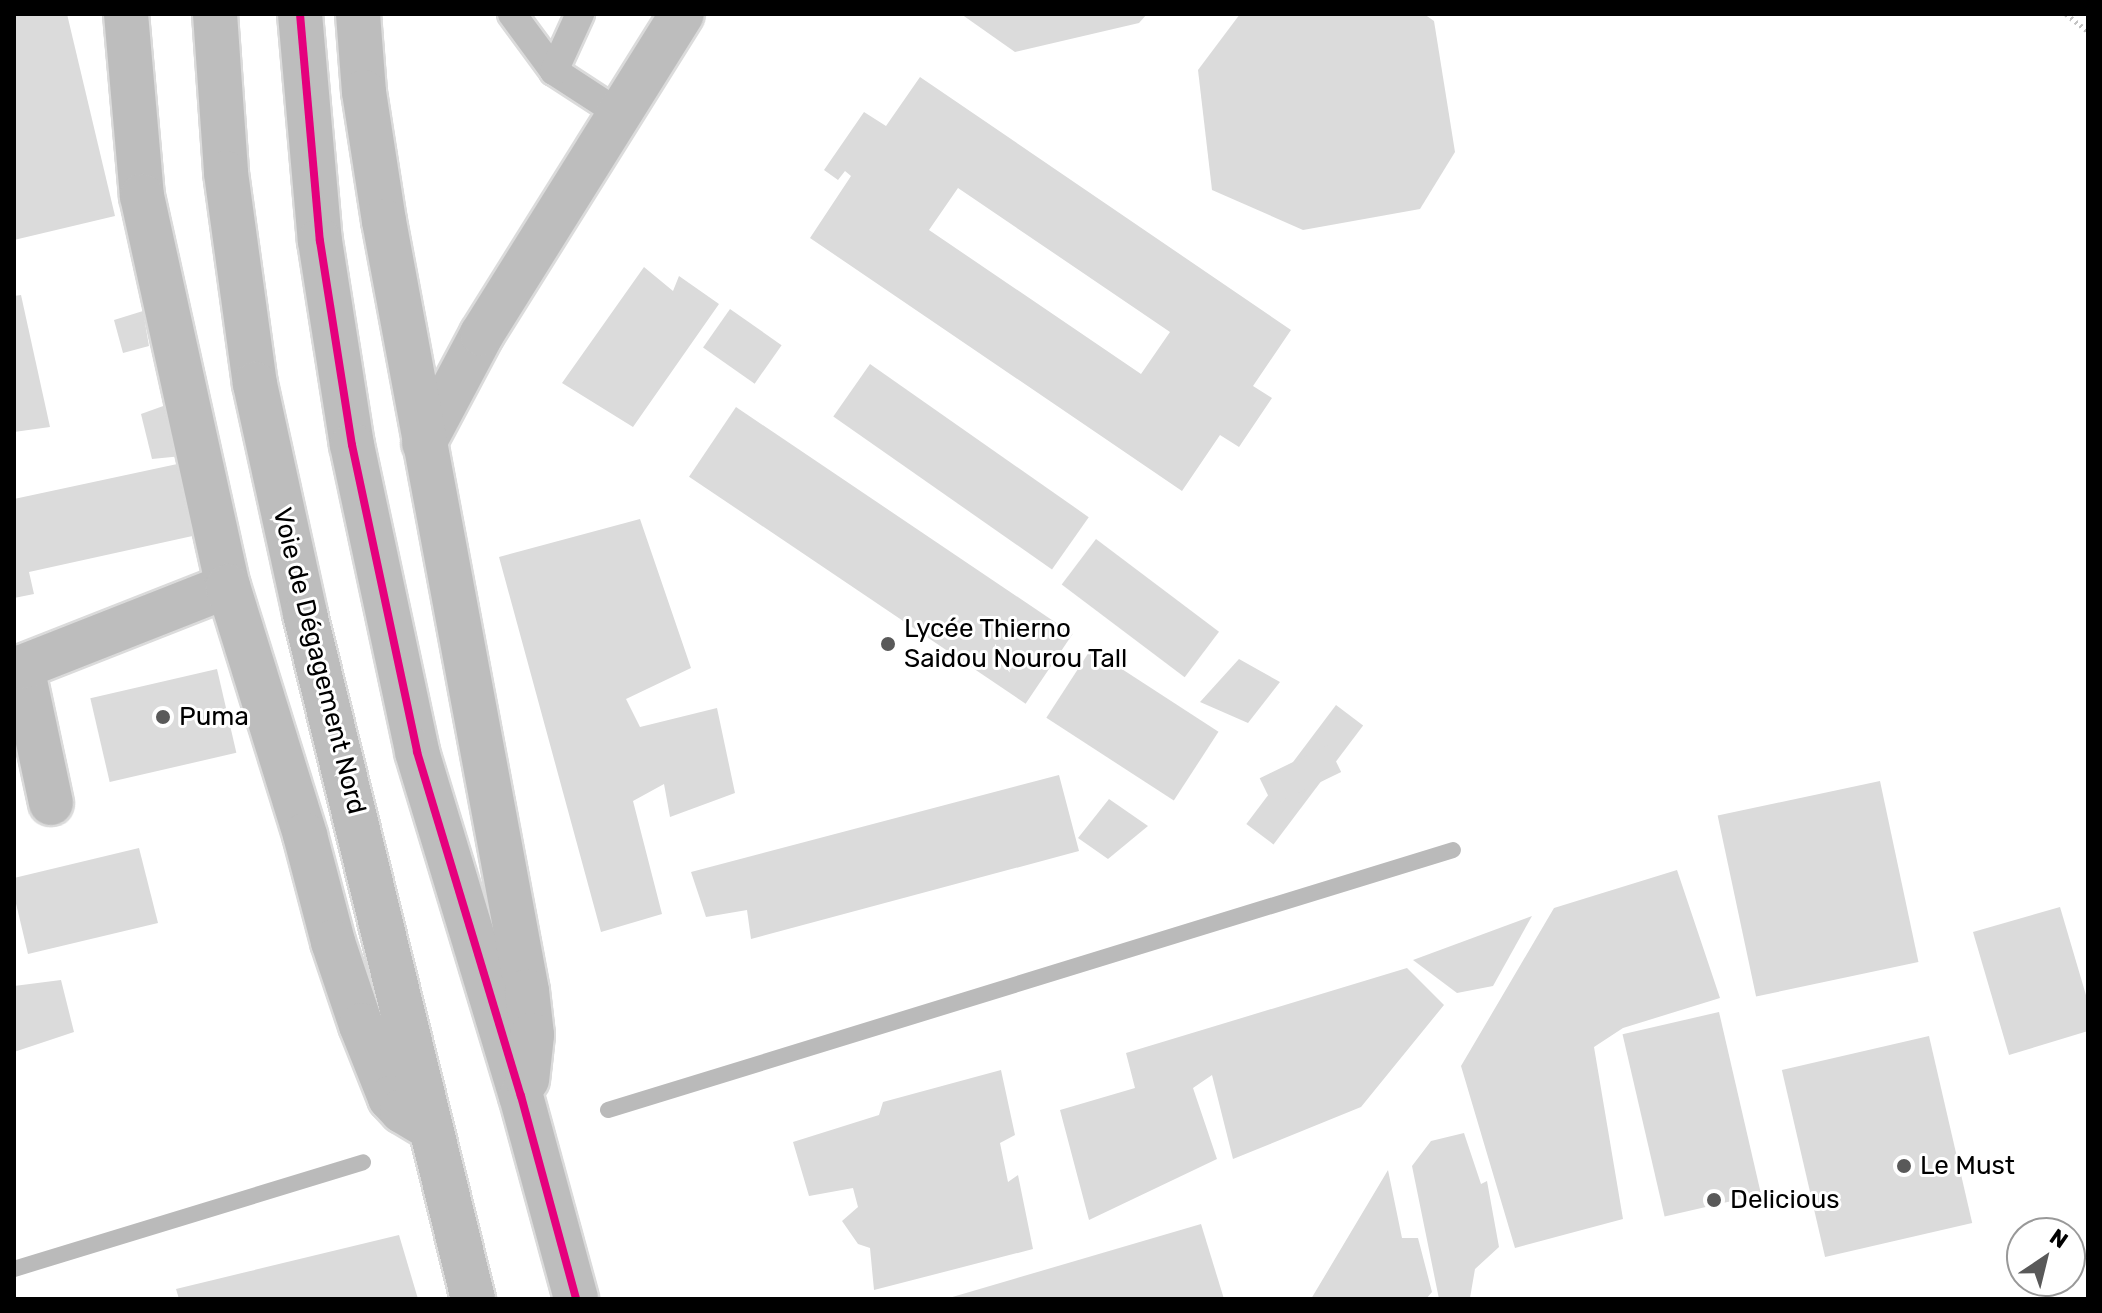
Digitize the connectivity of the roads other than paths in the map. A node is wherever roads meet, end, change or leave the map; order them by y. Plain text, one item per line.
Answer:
1 (126, 14) edge
2 (215, 14) edge
3 (300, 14) edge
4 (358, 14) edge
5 (512, 14) edge
6 (580, 14) edge
7 (682, 14) edge
8 (554, 71) junction
9 (620, 114) junction
10 (424, 443) junction
11 (228, 586) junction
12 (51, 803) dead end
13 (521, 1096) junction
14 (429, 1127) junction
15 (473, 1299) edge
16 (576, 1299) edge

1 - 11 main road
2 - 14 main road, Voie de Dégagement Nord
3 - 13 main road
4 - 10 main road
5 - 8 lane
6 - 8 lane
7 - 9 main road
8 - 9 lane
9 - 10 main road
10 - 13 main road
11 - 12 main road
11 - 14 main road
13 - 16 main road
14 - 15 main road, Voie de Dégagement Nord

